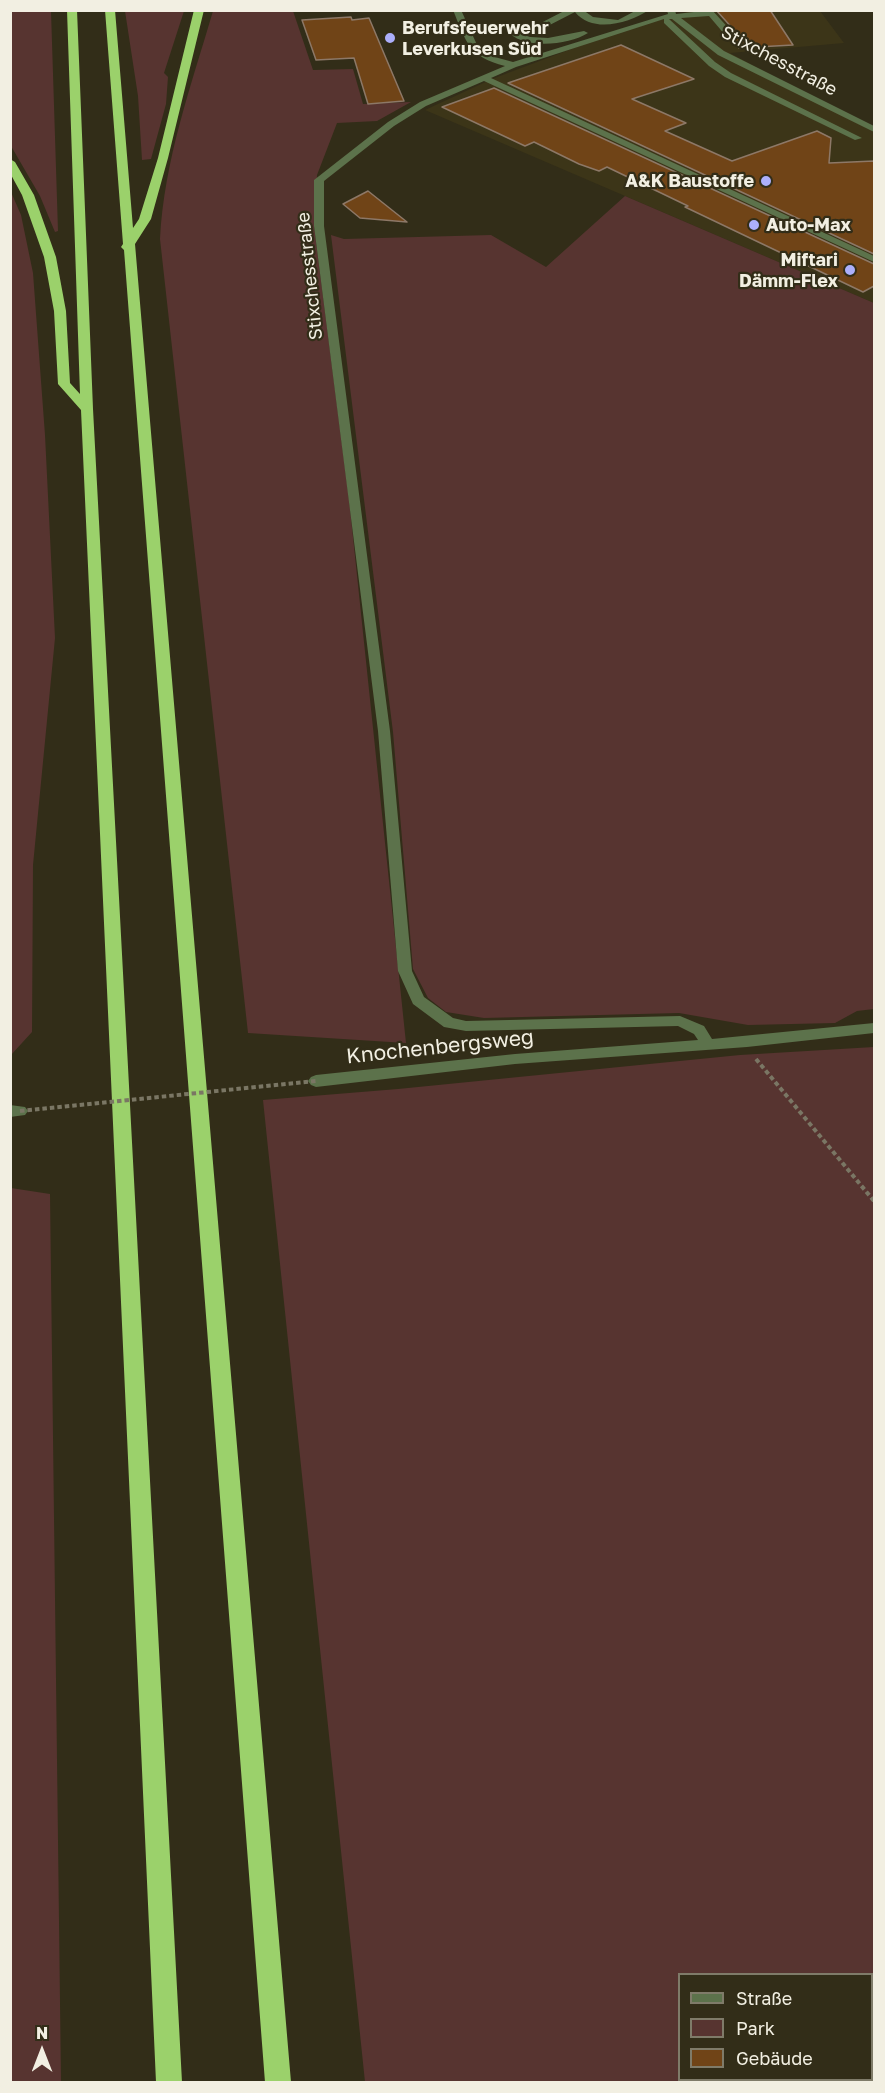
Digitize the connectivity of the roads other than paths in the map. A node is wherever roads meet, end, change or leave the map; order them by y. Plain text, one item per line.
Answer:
1 (72, 10) edge
2 (110, 10) edge
3 (198, 10) edge
4 (457, 10) edge
5 (578, 10) edge
6 (645, 10) edge
7 (571, 11) edge
8 (708, 12) edge
9 (669, 14) edge
10 (618, 22) junction
11 (729, 34) dead end
12 (513, 65) junction
13 (485, 78) junction
14 (874, 129) edge
15 (858, 138) dead end
16 (10, 162) edge
17 (127, 247) junction
18 (874, 260) edge
19 (87, 410) junction
20 (874, 1028) edge
21 (708, 1045) junction
22 (316, 1081) road end
23 (170, 2082) edge
24 (278, 2082) edge

1 - 19 highway
2 - 17 highway
3 - 17 highway
4 - 12 street
5 - 10 street
6 - 10 street
7 - 10 street
8 - 9 street
8 - 11 street
9 - 12 street, Stixchesstraße
9 - 14 street, Stixchesstraße
9 - 15 street
12 - 13 street, Stixchesstraße
13 - 18 street
13 - 21 street, Stixchesstraße
16 - 19 highway
17 - 24 highway
19 - 23 highway
20 - 21 street, Knochenbergsweg
21 - 22 street, Knochenbergsweg

